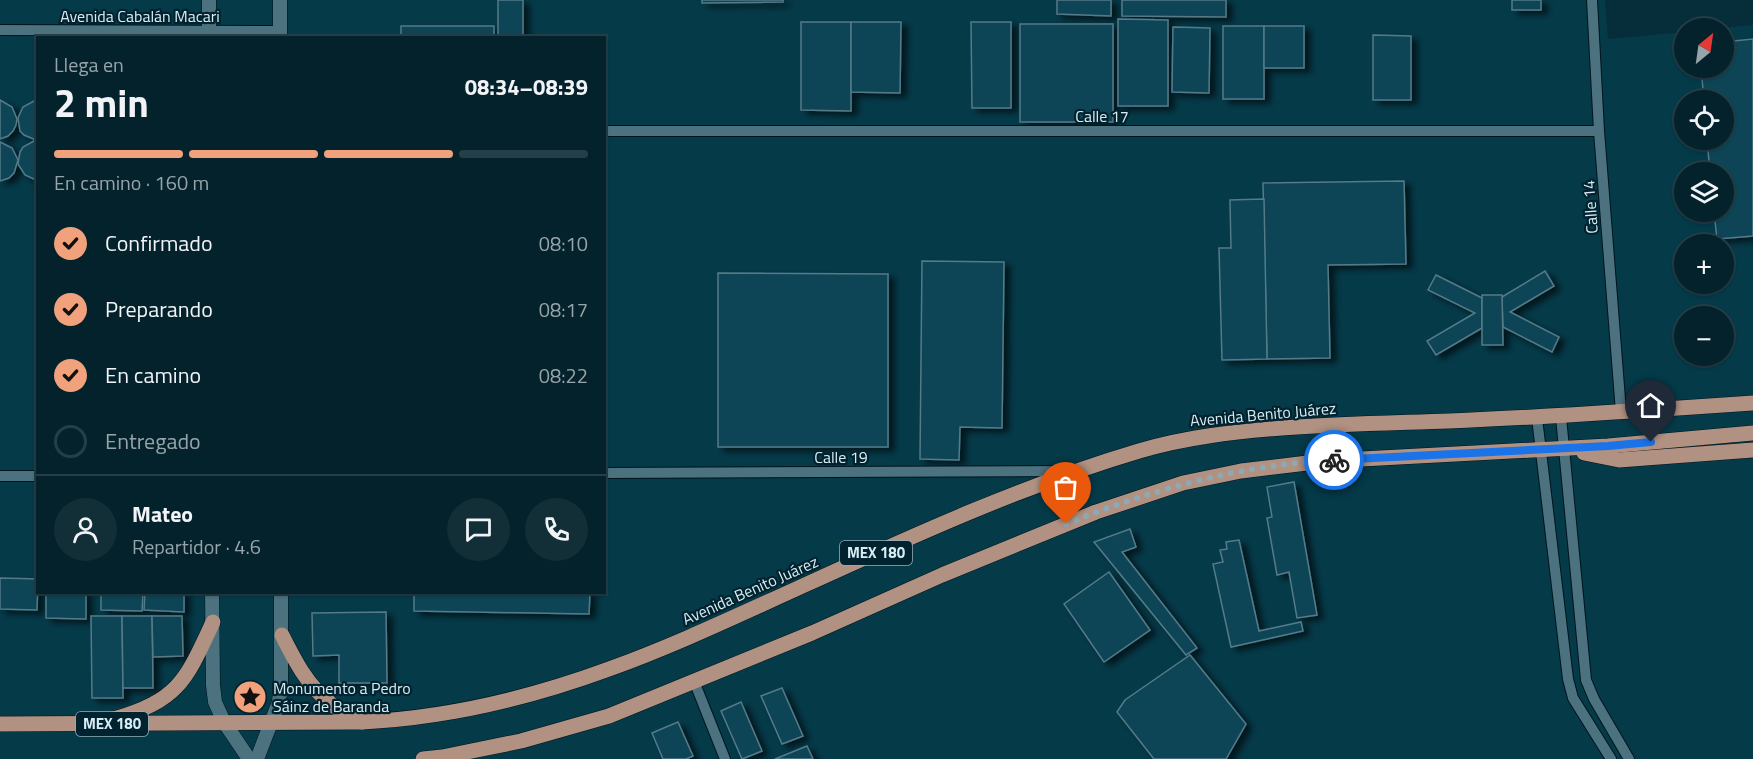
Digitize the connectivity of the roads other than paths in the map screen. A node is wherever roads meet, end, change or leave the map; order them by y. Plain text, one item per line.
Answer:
1 (209, 0) edge
2 (280, 0) edge
3 (1592, 0) edge
4 (0, 30) edge
5 (209, 34) edge
6 (280, 34) edge
7 (606, 131) edge
8 (1599, 131) junction
9 (1749, 404) edge
10 (1621, 412) junction
11 (1561, 417) junction
12 (1538, 418) junction
13 (1753, 433) edge
14 (1564, 448) junction
15 (1541, 450) junction
16 (1753, 450) edge
17 (1077, 471) junction
18 (606, 473) edge
19 (0, 476) edge
20 (36, 476) edge
21 (1573, 545) junction
22 (1553, 548) junction
23 (212, 594) edge
24 (281, 594) edge
25 (1580, 613) junction
26 (1560, 615) junction
27 (213, 622) junction
28 (282, 635) junction
29 (694, 681) junction
30 (224, 722) junction
31 (272, 722) junction
32 (362, 722) junction
33 (0, 724) edge
34 (96, 725) junction
35 (249, 759) edge
36 (257, 759) edge
37 (423, 759) edge
38 (725, 759) edge
39 (1611, 759) edge
40 (1629, 759) edge

1 - 5 street
2 - 6 street
3 - 8 street, Calle 14
4 - 5 street, Avenida Cabalán Macari
5 - 6 street, Avenida Cabalán Macari
7 - 8 street, Calle 17
8 - 10 street, Calle 14
9 - 10 main road, MEX 180
10 - 11 main road, MEX 180
11 - 12 main road, MEX 180
11 - 14 street
12 - 15 street
12 - 17 main road, Avenida Benito Juárez / MEX 180
13 - 14 main road, MEX 180
14 - 15 main road, MEX 180
14 - 16 main road
14 - 21 street
15 - 22 street
15 - 29 main road, MEX 180
17 - 18 street, Calle 19
17 - 32 main road, Avenida Benito Juárez / MEX 180
19 - 20 street
21 - 22 street
21 - 25 street
22 - 26 street
23 - 27 street
24 - 28 street
25 - 26 street
25 - 40 street
26 - 39 street
27 - 30 street
27 - 34 main road
28 - 31 street
28 - 32 main road
29 - 37 main road, MEX 180
29 - 38 street
30 - 31 main road, Avenida Benito Juárez / MEX 180
30 - 34 main road, Avenida Benito Juárez / MEX 180
30 - 35 street
31 - 32 main road, Avenida Benito Juárez / MEX 180
31 - 36 street
33 - 34 main road, Avenida Benito Juárez / MEX 180

